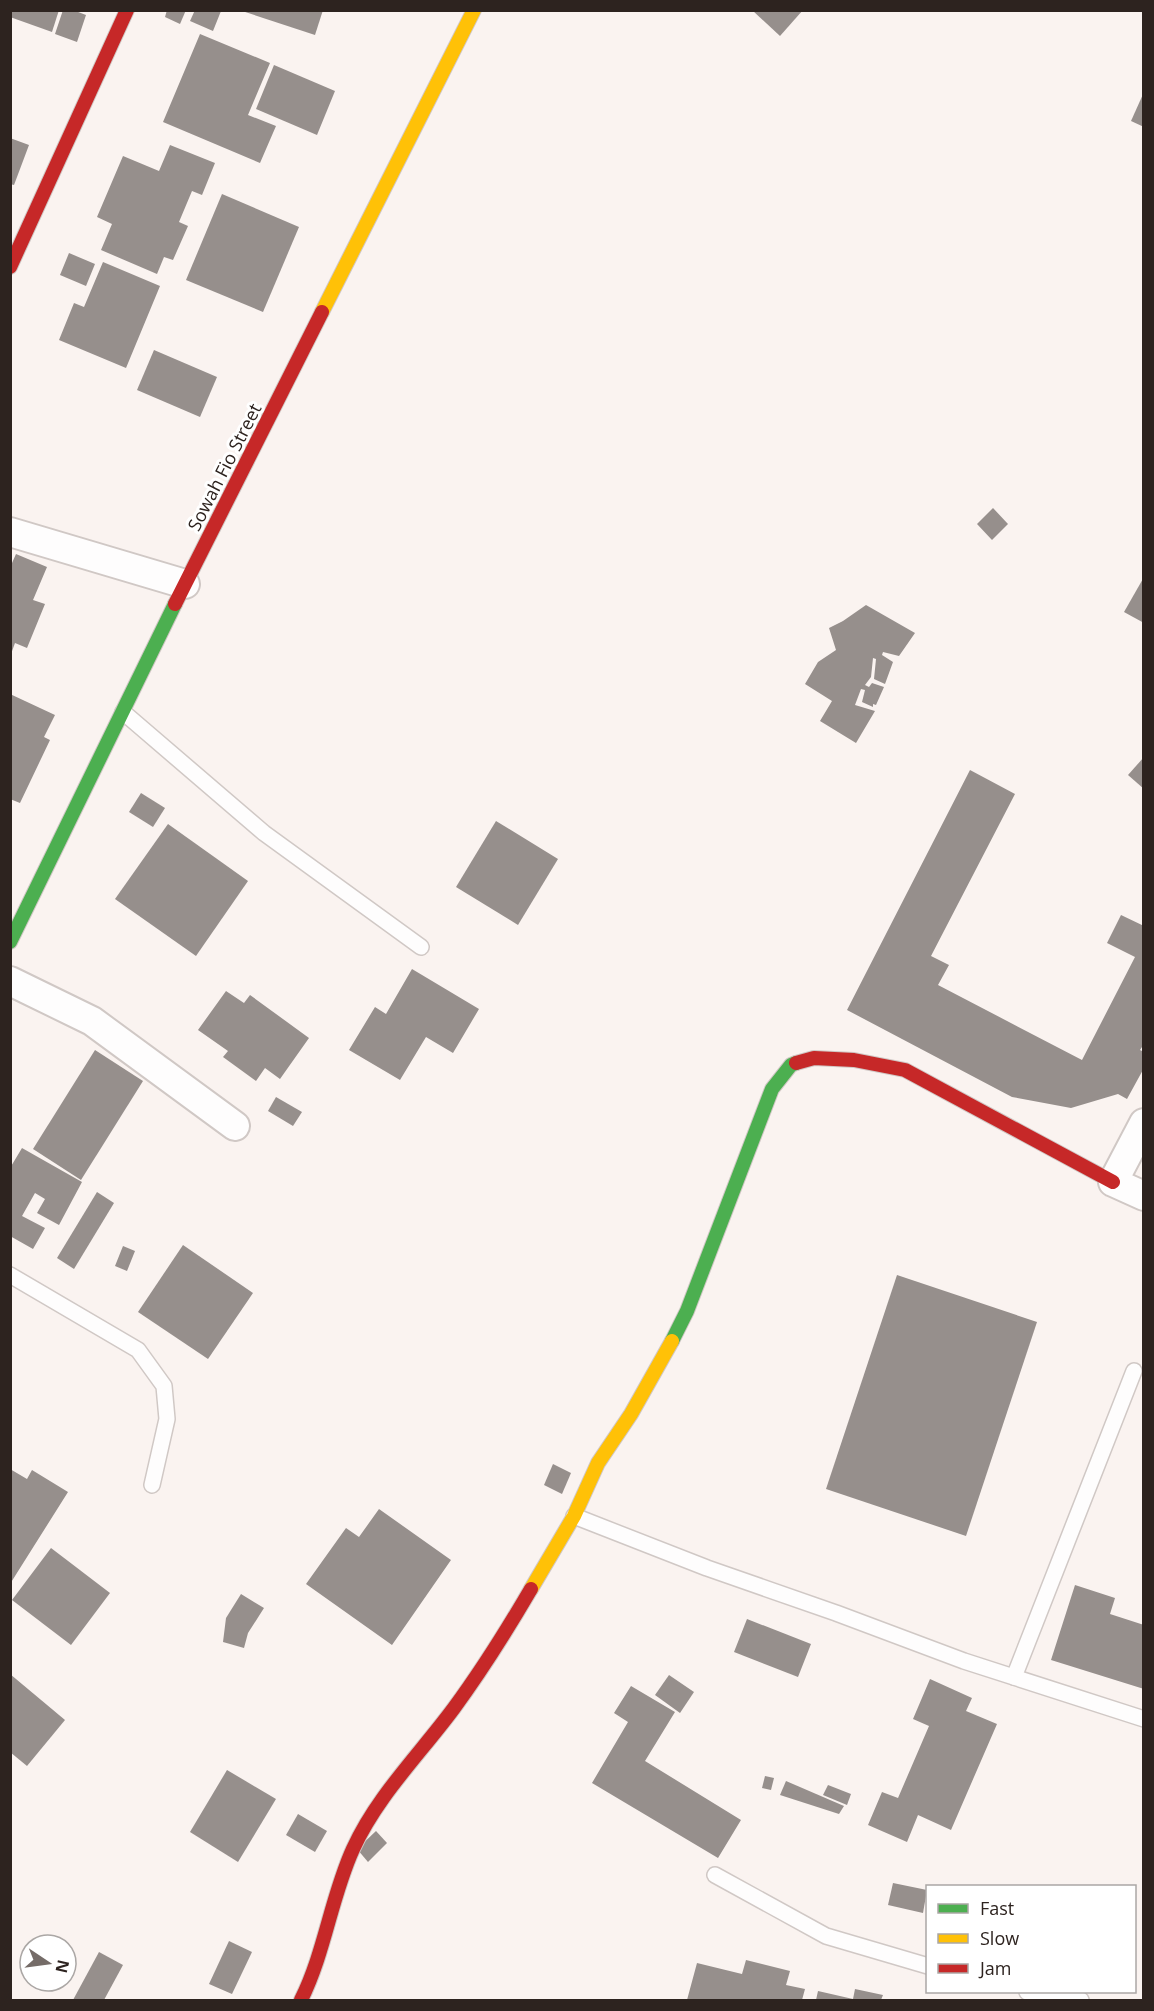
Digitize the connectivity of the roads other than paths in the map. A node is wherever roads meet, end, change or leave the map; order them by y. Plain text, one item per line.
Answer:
1 (127, 10) edge
2 (474, 10) edge
3 (10, 267) edge
4 (10, 532) edge
5 (185, 584) junction
6 (123, 711) junction
7 (10, 942) edge
8 (421, 946) dead end
9 (10, 981) edge
10 (1143, 1123) edge
11 (235, 1126) dead end
12 (1113, 1182) junction
13 (1143, 1196) edge
14 (10, 1275) edge
15 (1134, 1371) dead end
16 (152, 1485) dead end
17 (574, 1516) junction
18 (1014, 1677) junction
19 (1143, 1719) edge
20 (716, 1875) dead end
21 (926, 1966) edge
22 (1033, 1993) edge
23 (301, 2001) edge
24 (1081, 2001) edge

1 - 3 street
2 - 5 street, Sowah Fio Street
4 - 5 street
5 - 6 street, Sowah Fio Street
6 - 7 street, Sowah Fio Street
6 - 8 lane
9 - 11 street
10 - 12 street
12 - 13 street
12 - 17 street
14 - 16 lane
15 - 18 lane
17 - 18 lane
17 - 23 street
18 - 19 lane
20 - 21 lane
22 - 24 lane

